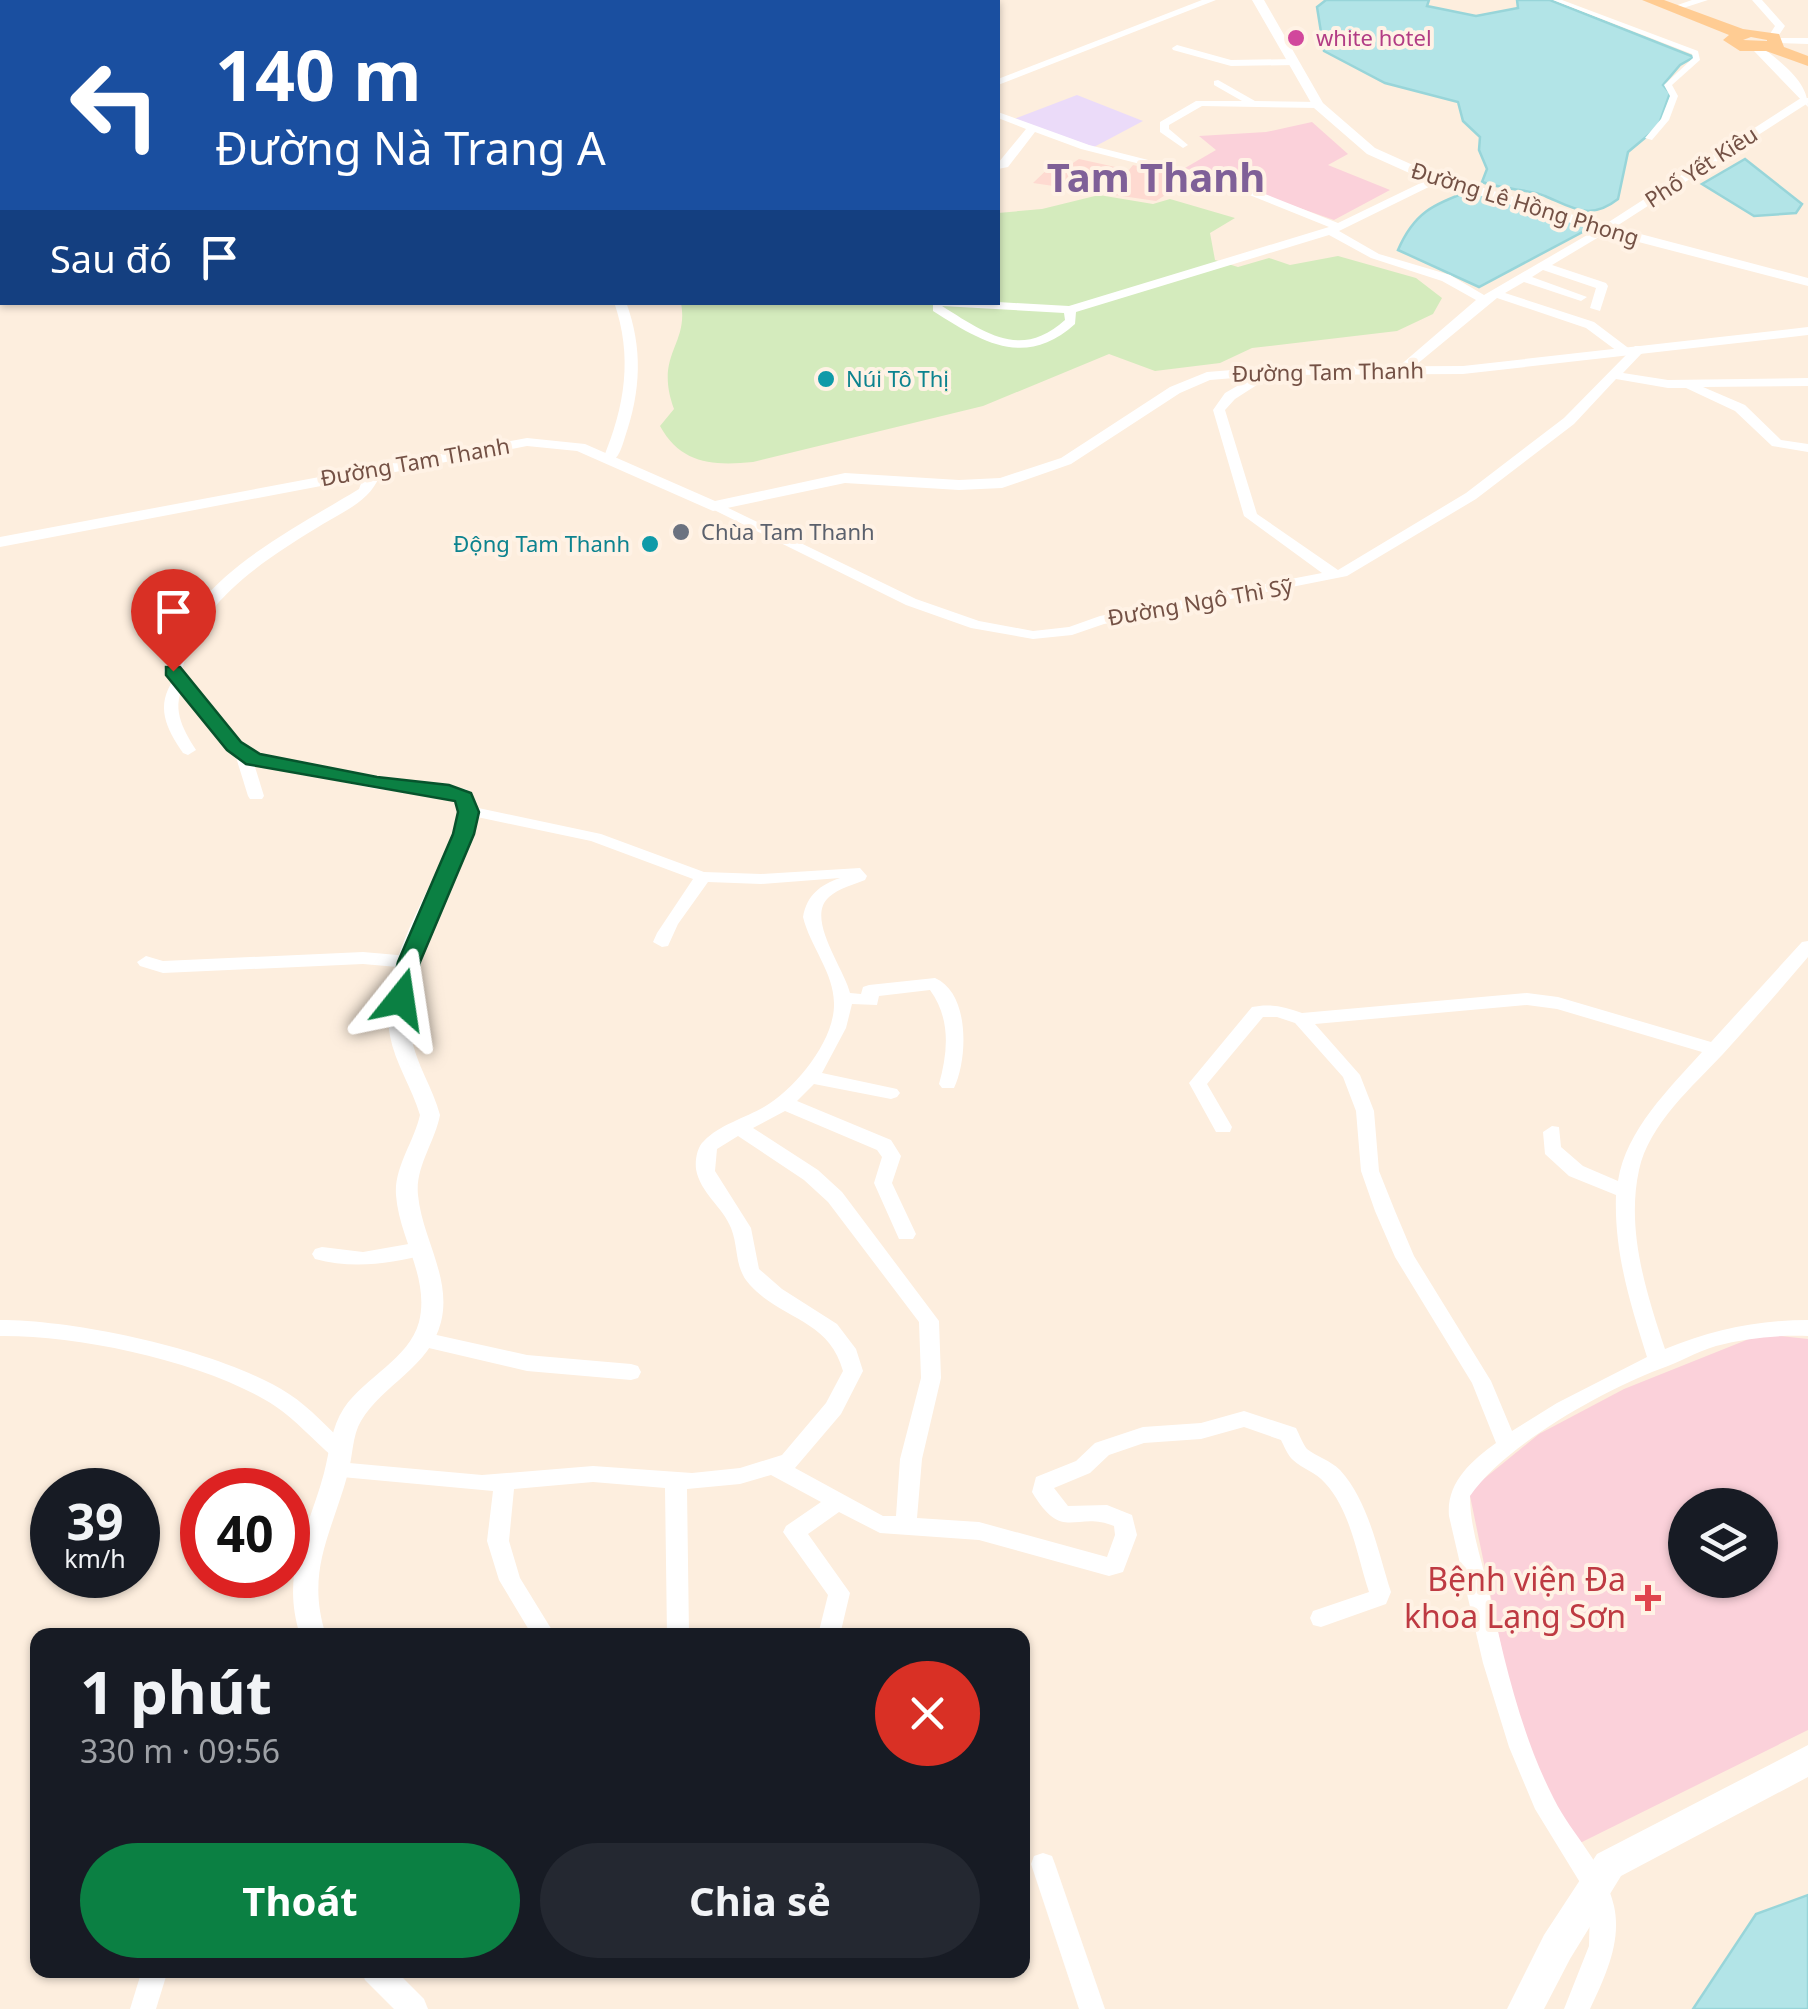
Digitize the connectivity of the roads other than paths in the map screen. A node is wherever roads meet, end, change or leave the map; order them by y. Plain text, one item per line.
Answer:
1 (1205, 0) edge
2 (1258, 0) edge
3 (1556, 0) edge
4 (1650, 0) edge
5 (1704, 0) edge
6 (1757, 0) edge
7 (1674, 8) junction
8 (1808, 41) edge
9 (1770, 44) junction
10 (1177, 48) dead end
11 (1808, 61) edge
12 (1294, 62) junction
13 (1003, 66) dead end
14 (1026, 73) junction
15 (1000, 81) edge
16 (1218, 83) dead end
17 (1805, 96) edge
18 (1255, 104) junction
19 (1318, 106) junction
20 (1000, 116) edge
21 (1032, 129) junction
22 (1650, 138) dead end
23 (1183, 145) dead end
24 (1000, 166) edge
25 (1438, 178) junction
26 (1334, 229) junction
27 (1605, 229) junction
28 (1542, 266) junction
29 (1522, 277) junction
30 (1808, 282) edge
31 (1490, 297) junction
32 (1581, 297) dead end
33 (621, 305) edge
34 (936, 305) edge
35 (983, 305) edge
36 (1596, 308) dead end
37 (1070, 310) junction
38 (1808, 331) edge
39 (1632, 350) junction
40 (1270, 371) junction
41 (1401, 371) junction
42 (1618, 376) junction
43 (1808, 382) edge
44 (1682, 384) junction
45 (1808, 448) edge
46 (610, 459) junction
47 (374, 469) junction
48 (712, 506) junction
49 (3, 541) edge
50 (1335, 576) junction
51 (179, 682) junction
52 (188, 750) dead end
53 (244, 754) junction
54 (256, 796) dead end
55 (468, 812) junction
56 (702, 878) junction
57 (662, 942) dead end
58 (1808, 946) edge
59 (146, 962) dead end
60 (409, 962) junction
61 (845, 998) junction
62 (1301, 1019) junction
63 (1716, 1050) junction
64 (809, 1077) junction
65 (948, 1084) dead end
66 (891, 1093) dead end
67 (784, 1103) junction
68 (1223, 1127) dead end
69 (739, 1128) junction
70 (1552, 1132) dead end
71 (1627, 1192) junction
72 (906, 1234) dead end
73 (420, 1249) junction
74 (322, 1254) dead end
75 (0, 1328) edge
76 (1808, 1328) edge
77 (424, 1340) junction
78 (1658, 1362) junction
79 (631, 1372) dead end
80 (1507, 1444) junction
81 (339, 1460) junction
82 (777, 1468) junction
83 (676, 1480) junction
84 (504, 1483) junction
85 (838, 1501) junction
86 (906, 1527) junction
87 (1321, 1618) dead end
88 (310, 1628) edge
89 (540, 1628) edge
90 (678, 1628) edge
91 (831, 1628) edge
92 (1808, 1760) edge
93 (1043, 1864) dead end
94 (1595, 1882) junction
95 (153, 1978) edge
96 (382, 1978) edge
97 (143, 2009) edge
98 (414, 2009) edge
99 (1092, 2009) edge
100 (1525, 2009) edge
101 (1577, 2009) edge

1 - 14 street
2 - 12 street, Đường Lê Hồng Phong
3 - 22 street
4 - 7 main road
5 - 7 street
6 - 9 street
7 - 9 main road
8 - 9 street
9 - 11 main road
9 - 17 street
10 - 12 street
12 - 19 street, Đường Lê Hồng Phong
13 - 14 street
14 - 15 street
16 - 18 street
17 - 27 street, Phố Yết Kiêu
18 - 19 street
18 - 23 street
19 - 25 street, Đường Lê Hồng Phong
20 - 21 street
21 - 24 street
21 - 26 street
25 - 26 street
25 - 27 street, Đường Lê Hồng Phong
26 - 31 street
26 - 37 street
27 - 28 street, Phố Yết Kiêu
27 - 30 street, Đường Lê Hồng Phong
28 - 29 street, Phố Yết Kiêu
28 - 36 street
29 - 31 street, Phố Yết Kiêu
29 - 32 street
31 - 39 street
31 - 41 street, Phố Yết Kiêu
33 - 46 street
34 - 37 street
35 - 37 street
38 - 39 street, Đường Tam Thanh
39 - 41 street, Đường Tam Thanh
39 - 42 street, Đường Ngô Thì Sỹ
40 - 41 street, Đường Tam Thanh
40 - 48 street, Đường Tam Thanh
40 - 50 street
42 - 44 street
42 - 50 street, Đường Ngô Thì Sỹ
43 - 44 street
44 - 45 street
46 - 47 street, Đường Tam Thanh
46 - 48 street, Đường Tam Thanh
47 - 49 street, Đường Tam Thanh
47 - 51 street
48 - 50 street, Đường Ngô Thì Sỹ
51 - 52 street
51 - 53 street
53 - 54 street
53 - 55 street
55 - 56 street
55 - 60 street
56 - 57 street
56 - 61 street
58 - 63 street
59 - 60 street
60 - 73 street
61 - 64 street
61 - 65 street
62 - 63 street
62 - 68 street
62 - 80 street
63 - 71 street
64 - 66 street
64 - 67 street
67 - 69 street
67 - 72 street
69 - 82 street
69 - 86 street
70 - 71 street
71 - 78 street
73 - 74 street
73 - 77 street
75 - 81 street
76 - 78 street
77 - 79 street
77 - 81 street
78 - 80 street
80 - 94 street
81 - 84 street
81 - 88 street
82 - 83 street
82 - 85 street
83 - 84 street
83 - 90 street
84 - 89 street
85 - 86 street
85 - 91 street
86 - 87 street
92 - 94 main road
93 - 99 street
94 - 100 main road
94 - 101 street
95 - 97 street
96 - 98 street

